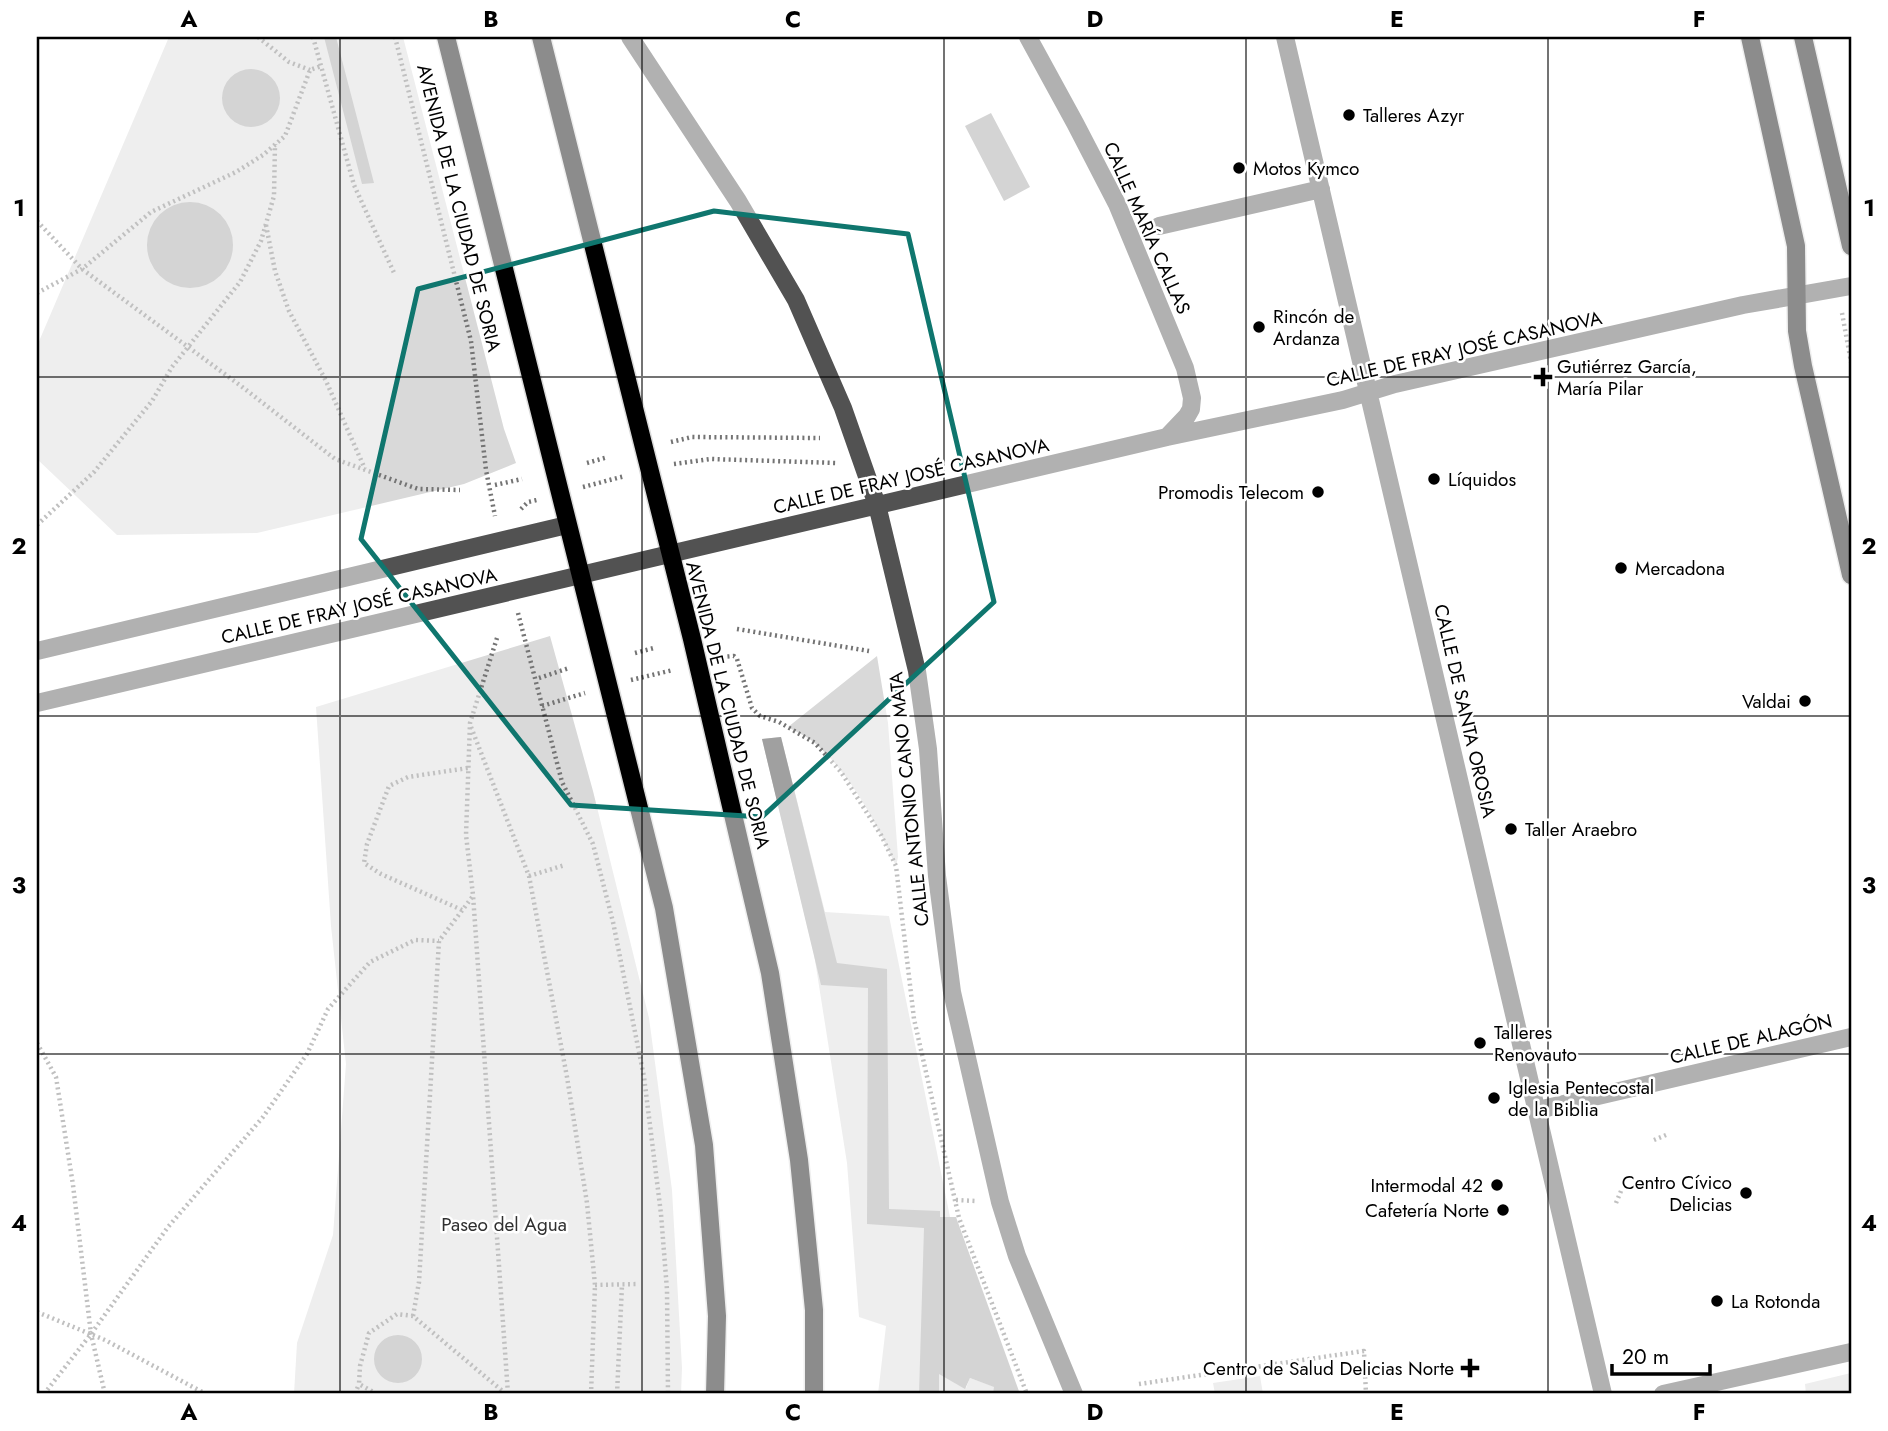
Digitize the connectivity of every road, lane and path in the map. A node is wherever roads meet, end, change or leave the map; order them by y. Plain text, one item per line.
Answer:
1 (258, 37) edge
2 (313, 37) edge
3 (395, 37) edge
4 (541, 37) edge
5 (630, 37) edge
6 (1028, 37) edge
7 (1285, 37) edge
8 (1750, 37) edge
9 (1803, 37) edge
10 (449, 40) edge
11 (321, 66) junction
12 (310, 70) junction
13 (275, 144) junction
14 (1321, 190) junction
15 (37, 221) edge
16 (266, 225) junction
17 (1159, 226) dead end
18 (1851, 246) edge
19 (82, 269) junction
20 (395, 275) dead end
21 (1851, 286) edge
22 (37, 293) edge
23 (1796, 294) junction
24 (187, 347) junction
25 (1368, 394) junction
26 (1167, 437) junction
27 (820, 439) dead end
28 (671, 442) dead end
29 (608, 457) dead end
30 (587, 463) dead end
31 (677, 463) dead end
32 (845, 464) dead end
33 (365, 470) junction
34 (522, 479) dead end
35 (495, 485) dead end
36 (460, 490) dead end
37 (877, 505) junction
38 (495, 514) dead end
39 (37, 525) edge
40 (567, 525) junction
41 (669, 555) junction
42 (1851, 575) edge
43 (580, 576) junction
44 (520, 619) dead end
45 (737, 629) dead end
46 (497, 638) dead end
47 (654, 648) dead end
48 (869, 650) dead end
49 (37, 651) edge
50 (635, 653) dead end
51 (697, 664) junction
52 (569, 668) dead end
53 (539, 678) dead end
54 (607, 686) junction
55 (37, 703) edge
56 (542, 706) junction
57 (470, 723) junction
58 (468, 768) junction
59 (565, 865) dead end
60 (529, 876) junction
61 (473, 895) junction
62 (462, 910) junction
63 (439, 941) junction
64 (1851, 1037) edge
65 (37, 1042) edge
66 (1538, 1110) junction
67 (1666, 1135) dead end
68 (1654, 1139) dead end
69 (1620, 1191) dead end
70 (956, 1200) junction
71 (984, 1202) dead end
72 (1616, 1203) dead end
73 (639, 1284) dead end
74 (595, 1285) junction
75 (622, 1285) junction
76 (37, 1312) edge
77 (413, 1315) junction
78 (91, 1334) junction
79 (1851, 1352) edge
80 (359, 1384) junction
81 (1139, 1384) dead end
82 (44, 1394) edge
83 (105, 1394) edge
84 (206, 1394) edge
85 (355, 1394) edge
86 (377, 1394) edge
87 (507, 1394) edge
88 (591, 1394) edge
89 (617, 1394) edge
90 (668, 1394) edge
91 (715, 1394) edge
92 (814, 1394) edge
93 (1027, 1394) edge
94 (1074, 1394) edge
95 (1366, 1394) edge
96 (1603, 1394) edge
97 (1664, 1394) edge

1 - 12 path
2 - 11 path
3 - 38 path, AVENIDA DE LA CIUDAD DE SORIA
4 - 41 main road, AVENIDA DE LA CIUDAD DE SORIA
5 - 37 street, CALLE ANTONIO CANO MATA
6 - 26 street, CALLE MARÍA CALLAS
7 - 14 street, CALLE DE SANTA OROSIA
8 - 23 main road
9 - 18 main road
10 - 40 main road, AVENIDA DE LA CIUDAD DE SORIA
11 - 12 path
11 - 20 path
12 - 13 path
13 - 16 path
13 - 19 path
14 - 17 street
14 - 25 street, CALLE DE SANTA OROSIA
15 - 19 path
16 - 24 path
16 - 33 path
19 - 22 path
19 - 24 path
21 - 23 street, CALLE DE FRAY JOSÉ CASANOVA
23 - 25 street, CALLE DE FRAY JOSÉ CASANOVA
23 - 42 main road
24 - 33 path
24 - 39 path
25 - 26 street, CALLE DE FRAY JOSÉ CASANOVA
25 - 66 street, CALLE DE SANTA OROSIA
26 - 37 street, CALLE DE FRAY JOSÉ CASANOVA
27 - 28 path
29 - 30 path
31 - 32 path, CALLE DE FRAY JOSÉ CASANOVA
33 - 36 path
34 - 35 path
37 - 41 street, CALLE DE FRAY JOSÉ CASANOVA
37 - 94 street, CALLE ANTONIO CANO MATA
40 - 43 main road, AVENIDA DE LA CIUDAD DE SORIA
40 - 49 street, CALLE DE FRAY JOSÉ CASANOVA
41 - 43 street, CALLE DE FRAY JOSÉ CASANOVA
41 - 51 main road, AVENIDA DE LA CIUDAD DE SORIA
43 - 54 main road, AVENIDA DE LA CIUDAD DE SORIA
43 - 55 street, CALLE DE FRAY JOSÉ CASANOVA
44 - 56 path
45 - 48 path
46 - 57 path
47 - 50 path
51 - 54 path
51 - 70 path
51 - 92 main road, AVENIDA DE LA CIUDAD DE SORIA
52 - 53 path
54 - 56 path
54 - 91 main road, AVENIDA DE LA CIUDAD DE SORIA
56 - 90 path
57 - 58 path
57 - 60 path
58 - 61 path
58 - 62 path
59 - 60 path
60 - 74 path
61 - 62 path
61 - 87 path
62 - 63 path
63 - 77 path
63 - 78 path
64 - 66 street, CALLE DE ALAGÓN
65 - 78 path
66 - 96 street, CALLE DE SANTA OROSIA
67 - 68 path
69 - 72 path
70 - 71 path
70 - 93 path
73 - 75 path
74 - 75 path
74 - 88 path
75 - 89 path
76 - 78 path
77 - 80 path
77 - 87 path
78 - 82 path
78 - 83 path
78 - 84 path
79 - 97 street
80 - 85 path
80 - 86 path
81 - 95 path

